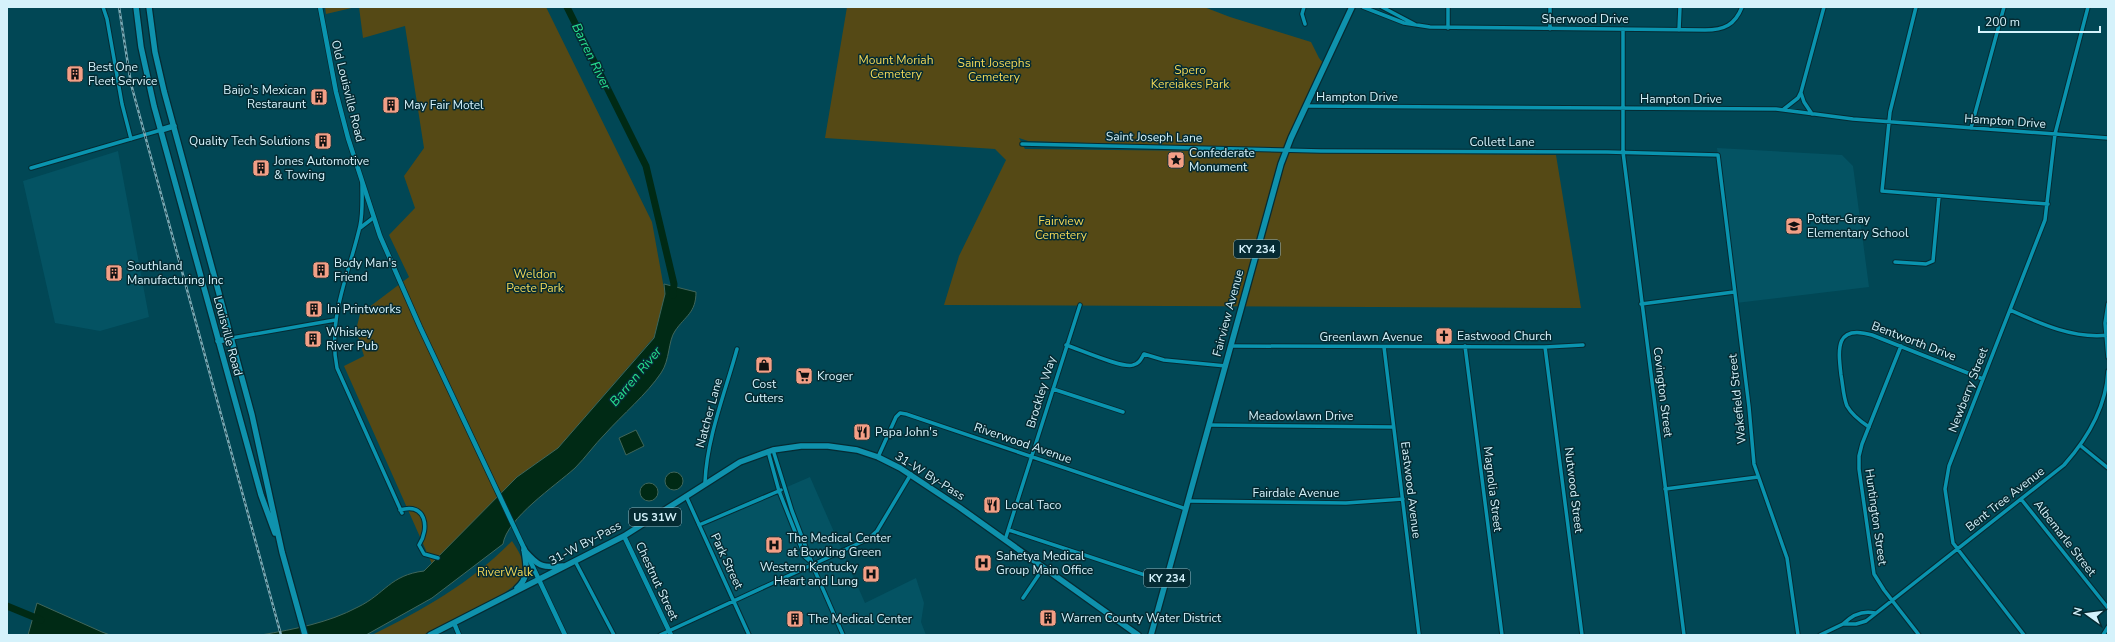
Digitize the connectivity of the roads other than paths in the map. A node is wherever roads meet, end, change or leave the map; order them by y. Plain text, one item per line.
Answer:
1 (103, 7) edge
2 (136, 7) edge
3 (149, 7) edge
4 (320, 7) edge
5 (1304, 7) edge
6 (1352, 7) edge
7 (1363, 7) edge
8 (1382, 7) edge
9 (1448, 7) edge
10 (1550, 7) edge
11 (1680, 7) edge
12 (1742, 7) edge
13 (1824, 7) edge
14 (1916, 7) edge
15 (2004, 7) edge
16 (2088, 7) edge
17 (1305, 24) dead end
18 (1417, 26) junction
19 (1448, 28) junction
20 (1550, 29) junction
21 (1623, 29) junction
22 (1679, 30) junction
23 (1801, 92) junction
24 (1306, 106) junction
25 (1623, 109) junction
26 (1784, 109) junction
27 (1812, 114) junction
28 (1888, 121) junction
29 (174, 126) junction
30 (1971, 128) junction
31 (161, 130) junction
32 (2055, 134) junction
33 (2108, 138) edge
34 (131, 139) junction
35 (1022, 144) dead end
36 (1286, 150) junction
37 (1623, 152) junction
38 (1718, 155) joint
39 (31, 168) dead end
40 (362, 182) junction
41 (1939, 196) junction
42 (2048, 204) junction
43 (373, 218) junction
44 (358, 231) junction
45 (1895, 262) dead end
46 (1734, 292) junction
47 (1641, 304) junction
48 (2108, 304) edge
49 (1080, 305) dead end
50 (2010, 310) junction
51 (335, 320) junction
52 (2107, 335) edge
53 (232, 338) junction
54 (218, 341) junction
55 (1066, 345) junction
56 (1582, 345) dead end
57 (1230, 346) junction
58 (1466, 346) junction
59 (1901, 346) junction
60 (1384, 347) junction
61 (1545, 347) junction
62 (737, 349) dead end
63 (2108, 357) edge
64 (1226, 366) junction
65 (2108, 371) edge
66 (1983, 379) junction
67 (2107, 388) edge
68 (1053, 389) junction
69 (1123, 412) dead end
70 (1209, 425) junction
71 (1393, 427) junction
72 (1869, 427) junction
73 (2081, 446) junction
74 (771, 451) junction
75 (1032, 456) junction
76 (878, 457) junction
77 (2108, 468) edge
78 (911, 474) junction
79 (1758, 477) junction
80 (706, 482) junction
81 (784, 489) junction
82 (1665, 489) junction
83 (779, 491) junction
84 (686, 496) junction
85 (1403, 499) junction
86 (2021, 499) junction
87 (1189, 501) junction
88 (1186, 509) junction
89 (699, 525) junction
90 (1009, 530) junction
91 (624, 536) junction
92 (1005, 540) junction
93 (523, 547) junction
94 (1957, 550) junction
95 (282, 552) junction
96 (438, 558) dead end
97 (575, 561) junction
98 (813, 564) junction
99 (567, 566) junction
100 (1044, 568) junction
101 (539, 580) junction
102 (1166, 582) junction
103 (508, 595) junction
104 (1022, 598) dead end
105 (734, 600) junction
106 (1892, 602) junction
107 (2108, 608) edge
108 (1875, 613) junction
109 (454, 623) junction
110 (1843, 624) junction
111 (2108, 628) edge
112 (670, 633) edge
113 (305, 635) edge
114 (430, 635) edge
115 (459, 635) edge
116 (565, 635) edge
117 (614, 635) edge
118 (660, 635) edge
119 (749, 635) edge
120 (844, 635) edge
121 (1138, 635) edge
122 (1151, 635) edge
123 (1419, 635) edge
124 (1502, 635) edge
125 (1582, 635) edge
126 (1684, 635) edge
127 (1798, 635) edge
128 (1820, 635) edge
129 (1919, 635) edge
130 (2024, 635) edge
131 (2103, 635) edge

1 - 34 street
2 - 31 main road, Louisville Road
3 - 29 main road, Louisville Road
4 - 40 street, Old Louisville Road
5 - 17 street
6 - 24 main road, Fairview Avenue / KY 234
7 - 18 street, Sherwood Drive
8 - 18 street, Sherwood Drive
9 - 19 street
10 - 20 street
11 - 22 street
12 - 22 street, Sherwood Drive
13 - 23 street
14 - 28 street
15 - 30 street
16 - 32 street, Newberry Street
18 - 19 street, Sherwood Drive
19 - 20 street, Sherwood Drive
20 - 21 street, Sherwood Drive
21 - 22 street, Sherwood Drive
21 - 25 street, Covington Street
23 - 26 street
23 - 27 street
24 - 25 street, Hampton Drive
24 - 36 main road, Fairview Avenue / KY 234
25 - 26 street, Hampton Drive
25 - 37 street, Covington Street
26 - 27 street, Hampton Drive
27 - 28 street, Hampton Drive
28 - 30 street, Hampton Drive
28 - 41 street
29 - 31 main road
29 - 53 main road, Louisville Road
30 - 32 street, Hampton Drive
31 - 34 street
31 - 54 main road, Louisville Road
32 - 33 street, Hampton Drive
32 - 42 street, Newberry Street
34 - 39 street
35 - 36 street, Saint Joseph Lane
36 - 37 street, Collett Lane
36 - 57 main road, Fairview Avenue / KY 234
37 - 38 street, Collett Lane
37 - 47 street, Covington Street
38 - 46 street, Wakefield Street
40 - 43 street
40 - 44 street, Old Louisville Road
41 - 42 street
41 - 45 street
42 - 50 street, Newberry Street
43 - 44 street
43 - 93 street
44 - 51 street, Old Louisville Road
46 - 47 street
46 - 79 street, Wakefield Street
47 - 82 street, Covington Street
48 - 52 street
49 - 55 street, Brockley Way
50 - 52 street
50 - 66 street, Newberry Street
51 - 53 street
51 - 96 street, Old Louisville Road
52 - 63 street
53 - 54 main road
53 - 95 main road, Louisville Road
54 - 95 main road, Louisville Road
55 - 64 street
55 - 68 street, Brockley Way
56 - 61 street, Greenlawn Avenue
57 - 60 street, Greenlawn Avenue
57 - 64 main road, Fairview Avenue / KY 234
58 - 60 street, Greenlawn Avenue
58 - 61 street, Greenlawn Avenue
58 - 124 street, Magnolia Street
59 - 66 street, Bentworth Drive
59 - 72 street, Huntington Street
59 - 72 street, Bentworth Drive
60 - 71 street, Eastwood Avenue
61 - 125 street, Nutwood Street
62 - 80 street, Natcher Lane
64 - 70 main road, Fairview Avenue / KY 234
65 - 67 street, Bent Tree Avenue
66 - 94 street, Newberry Street
67 - 73 street, Bent Tree Avenue
68 - 69 street
68 - 75 street, Brockley Way
70 - 71 street, Meadowlawn Drive
70 - 87 main road, Fairview Avenue / KY 234
71 - 85 street, Eastwood Avenue
72 - 106 street, Huntington Street
73 - 77 street
73 - 86 street, Bent Tree Avenue
74 - 76 main road, 31-W By-Pass / US 31W
74 - 80 main road, 31-W By-Pass / US 31W
74 - 81 street
74 - 83 street
75 - 76 street, Riverwood Avenue
75 - 88 street, Riverwood Avenue
75 - 90 street, Brockley Way
76 - 78 main road, 31-W By-Pass / US 31W
78 - 92 main road, 31-W By-Pass / US 31W
78 - 98 street
79 - 82 street
79 - 127 street, Wakefield Street
80 - 84 main road, 31-W By-Pass / US 31W
81 - 83 street
81 - 98 street
82 - 126 street, Covington Street
83 - 89 street
83 - 98 street
84 - 89 street, Park Street
84 - 91 main road, 31-W By-Pass / US 31W
85 - 87 street, Fairdale Avenue
85 - 123 street, Eastwood Avenue
86 - 94 street, Bent Tree Avenue
86 - 107 street, Albemarle Street
87 - 88 main road, Fairview Avenue / KY 234
88 - 102 main road, Fairview Avenue / KY 234
89 - 105 street, Park Street
90 - 92 street, Brockley Way
90 - 102 street
91 - 97 main road, 31-W By-Pass / US 31W
91 - 112 street, Chestnut Street
92 - 100 main road, 31-W By-Pass / US 31W
93 - 99 main road
93 - 101 street
93 - 103 main road
94 - 106 street, Bent Tree Avenue
94 - 130 street, Newberry Street
95 - 113 main road, Louisville Road
97 - 99 main road, 31-W By-Pass / US 31W
97 - 117 street
98 - 105 street
98 - 120 street
99 - 101 main road, 31-W By-Pass / US 31W
100 - 104 street
100 - 121 main road, 31-W By-Pass / US 31W
101 - 103 main road, US 31W
101 - 116 street
102 - 122 main road, Fairview Avenue / KY 234
103 - 109 main road, US 31W
105 - 112 street
105 - 119 street, Park Street
106 - 108 street, Bent Tree Avenue
106 - 129 street, Huntington Street
108 - 110 street, Bent Tree Avenue
108 - 110 street, Bent Tree Avenue
109 - 114 main road, US 31W
109 - 115 street
110 - 128 street, Bent Tree Avenue
111 - 131 street
112 - 118 street

